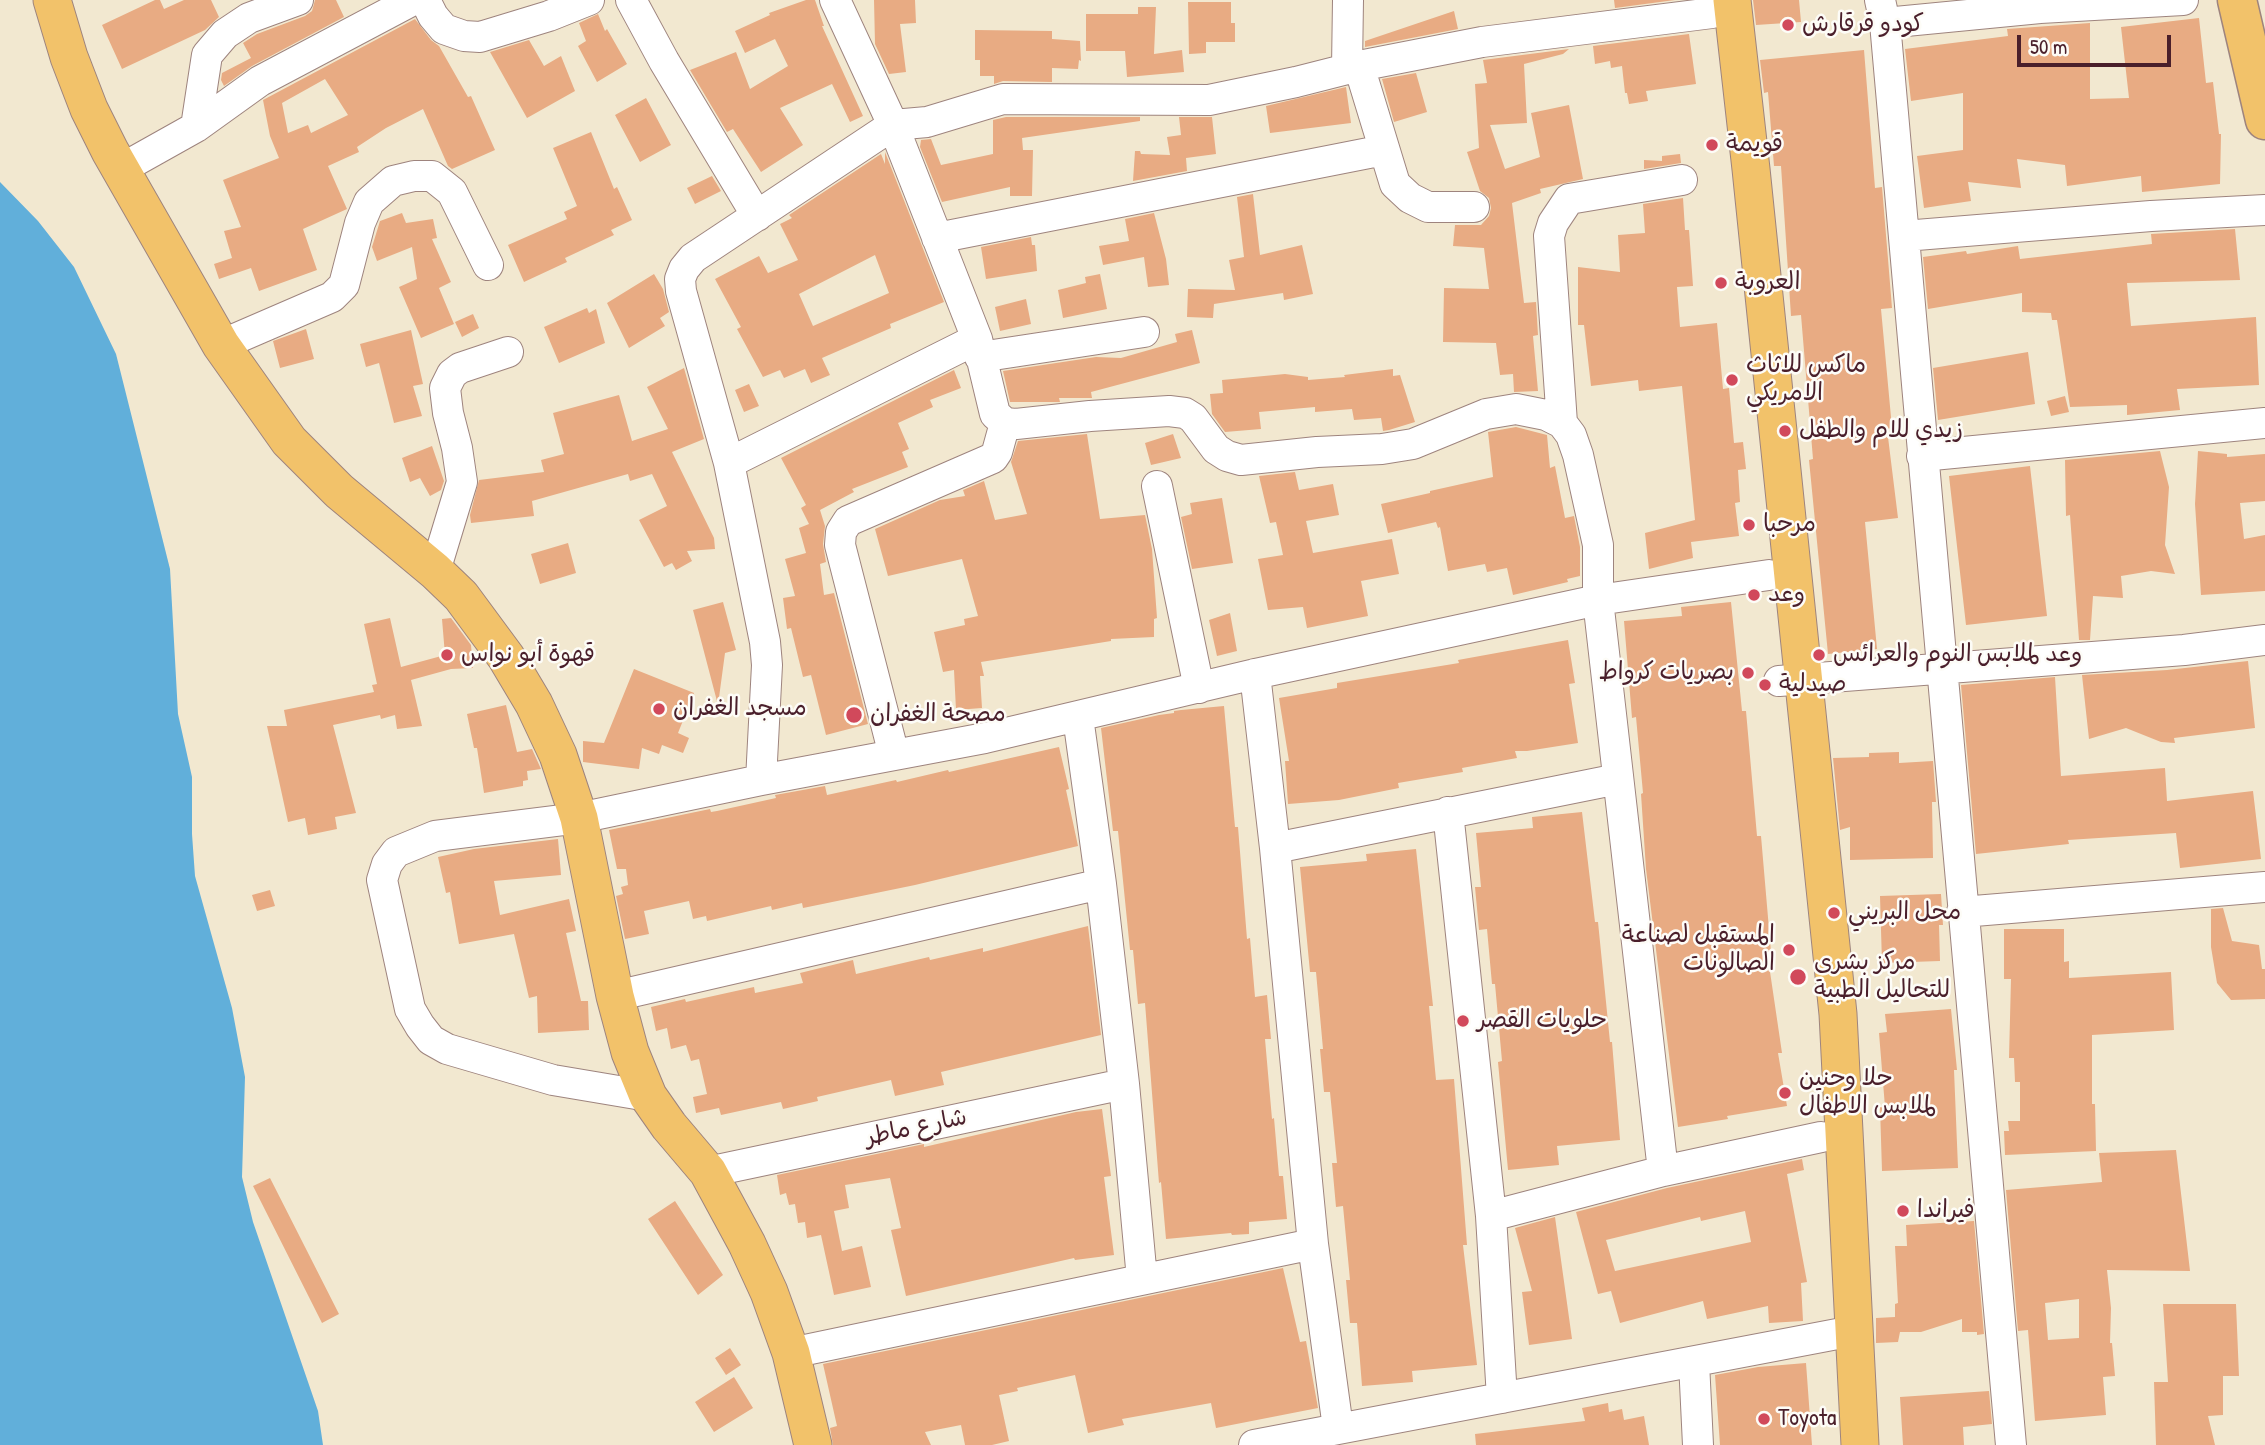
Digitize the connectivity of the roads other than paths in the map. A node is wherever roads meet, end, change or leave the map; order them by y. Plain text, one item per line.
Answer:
1 (52, 0) edge
2 (298, 0) edge
3 (412, 0) edge
4 (425, 0) edge
5 (589, 0) edge
6 (631, 0) edge
7 (835, 0) edge
8 (1348, 0) edge
9 (2183, 0) edge
10 (2237, 0) edge
11 (1718, 4) edge
12 (2039, 4) edge
13 (241, 9) edge
14 (1882, 11) edge
15 (1353, 67) junction
16 (2265, 120) edge
17 (892, 125) junction
18 (196, 127) junction
19 (1384, 150) junction
20 (121, 169) junction
21 (1682, 180) dead end
22 (1474, 207) dead end
23 (2265, 210) edge
24 (757, 216) junction
25 (1904, 236) junction
26 (937, 238) junction
27 (488, 265) dead end
28 (1144, 332) dead end
29 (221, 345) junction
30 (978, 348) junction
31 (508, 352) dead end
32 (1004, 423) junction
33 (1562, 423) junction
34 (2265, 423) edge
35 (1922, 456) junction
36 (729, 463) junction
37 (1157, 486) dead end
38 (435, 571) junction
39 (1769, 575) junction
40 (1598, 600) junction
41 (2265, 640) edge
42 (1943, 667) junction
43 (1255, 674) junction
44 (1792, 679) junction
45 (1199, 688) junction
46 (1078, 717) junction
47 (894, 755) junction
48 (1618, 779) junction
49 (761, 780) junction
50 (1448, 812) junction
51 (579, 818) junction
52 (1275, 848) junction
53 (1101, 884) junction
54 (2265, 887) edge
55 (1962, 912) junction
56 (615, 996) junction
57 (1124, 1084) junction
58 (648, 1096) junction
59 (1821, 1137) junction
60 (1662, 1171) junction
61 (708, 1172) junction
62 (1491, 1216) junction
63 (1313, 1244) junction
64 (1142, 1279) junction
65 (1843, 1333) junction
66 (791, 1353) junction
67 (1694, 1362) junction
68 (1502, 1398) junction
69 (1338, 1428) junction
70 (813, 1445) edge
71 (1254, 1445) edge
72 (1698, 1445) edge
73 (1839, 1445) edge
74 (1860, 1445) edge
75 (2011, 1445) edge

1 - 20 main road
2 - 13 street
3 - 18 street
4 - 5 street
6 - 24 street
7 - 17 street
8 - 15 street
9 - 12 street
10 - 16 highway
11 - 15 street
11 - 39 main road
11 - 44 main road
12 - 14 street
13 - 18 street
14 - 25 street
15 - 17 street
15 - 19 street
17 - 24 street
17 - 26 street
18 - 20 street
19 - 22 street
19 - 26 street
20 - 29 main road
21 - 33 street
23 - 25 street
24 - 36 street
25 - 35 street
26 - 30 street
27 - 29 street
28 - 30 street
29 - 38 main road
30 - 32 street
30 - 36 street
31 - 38 street
32 - 33 street
32 - 47 street
33 - 40 street
34 - 35 street
35 - 42 street
36 - 49 street
37 - 45 street
38 - 51 main road
39 - 40 street
39 - 44 main road
40 - 43 street
40 - 48 street
41 - 42 street
42 - 44 street
42 - 55 street
43 - 45 street
43 - 52 street
44 - 59 main road
44 - 65 main road
45 - 46 street
46 - 47 street
46 - 53 street
47 - 49 street
48 - 50 street
48 - 60 street
49 - 51 street
50 - 52 street
50 - 62 street
51 - 56 main road
51 - 58 street
52 - 63 street
53 - 56 street
53 - 57 street
54 - 55 street
55 - 75 street
56 - 58 main road
57 - 61 street, شارع ماطر
57 - 64 street
58 - 61 main road
59 - 60 street
59 - 65 main road
60 - 62 street
61 - 66 main road
62 - 68 street
63 - 64 street
63 - 69 street
64 - 66 street
65 - 67 street
65 - 73 main road
65 - 74 main road
66 - 70 main road
67 - 68 street
67 - 72 street
68 - 69 street
69 - 71 street

